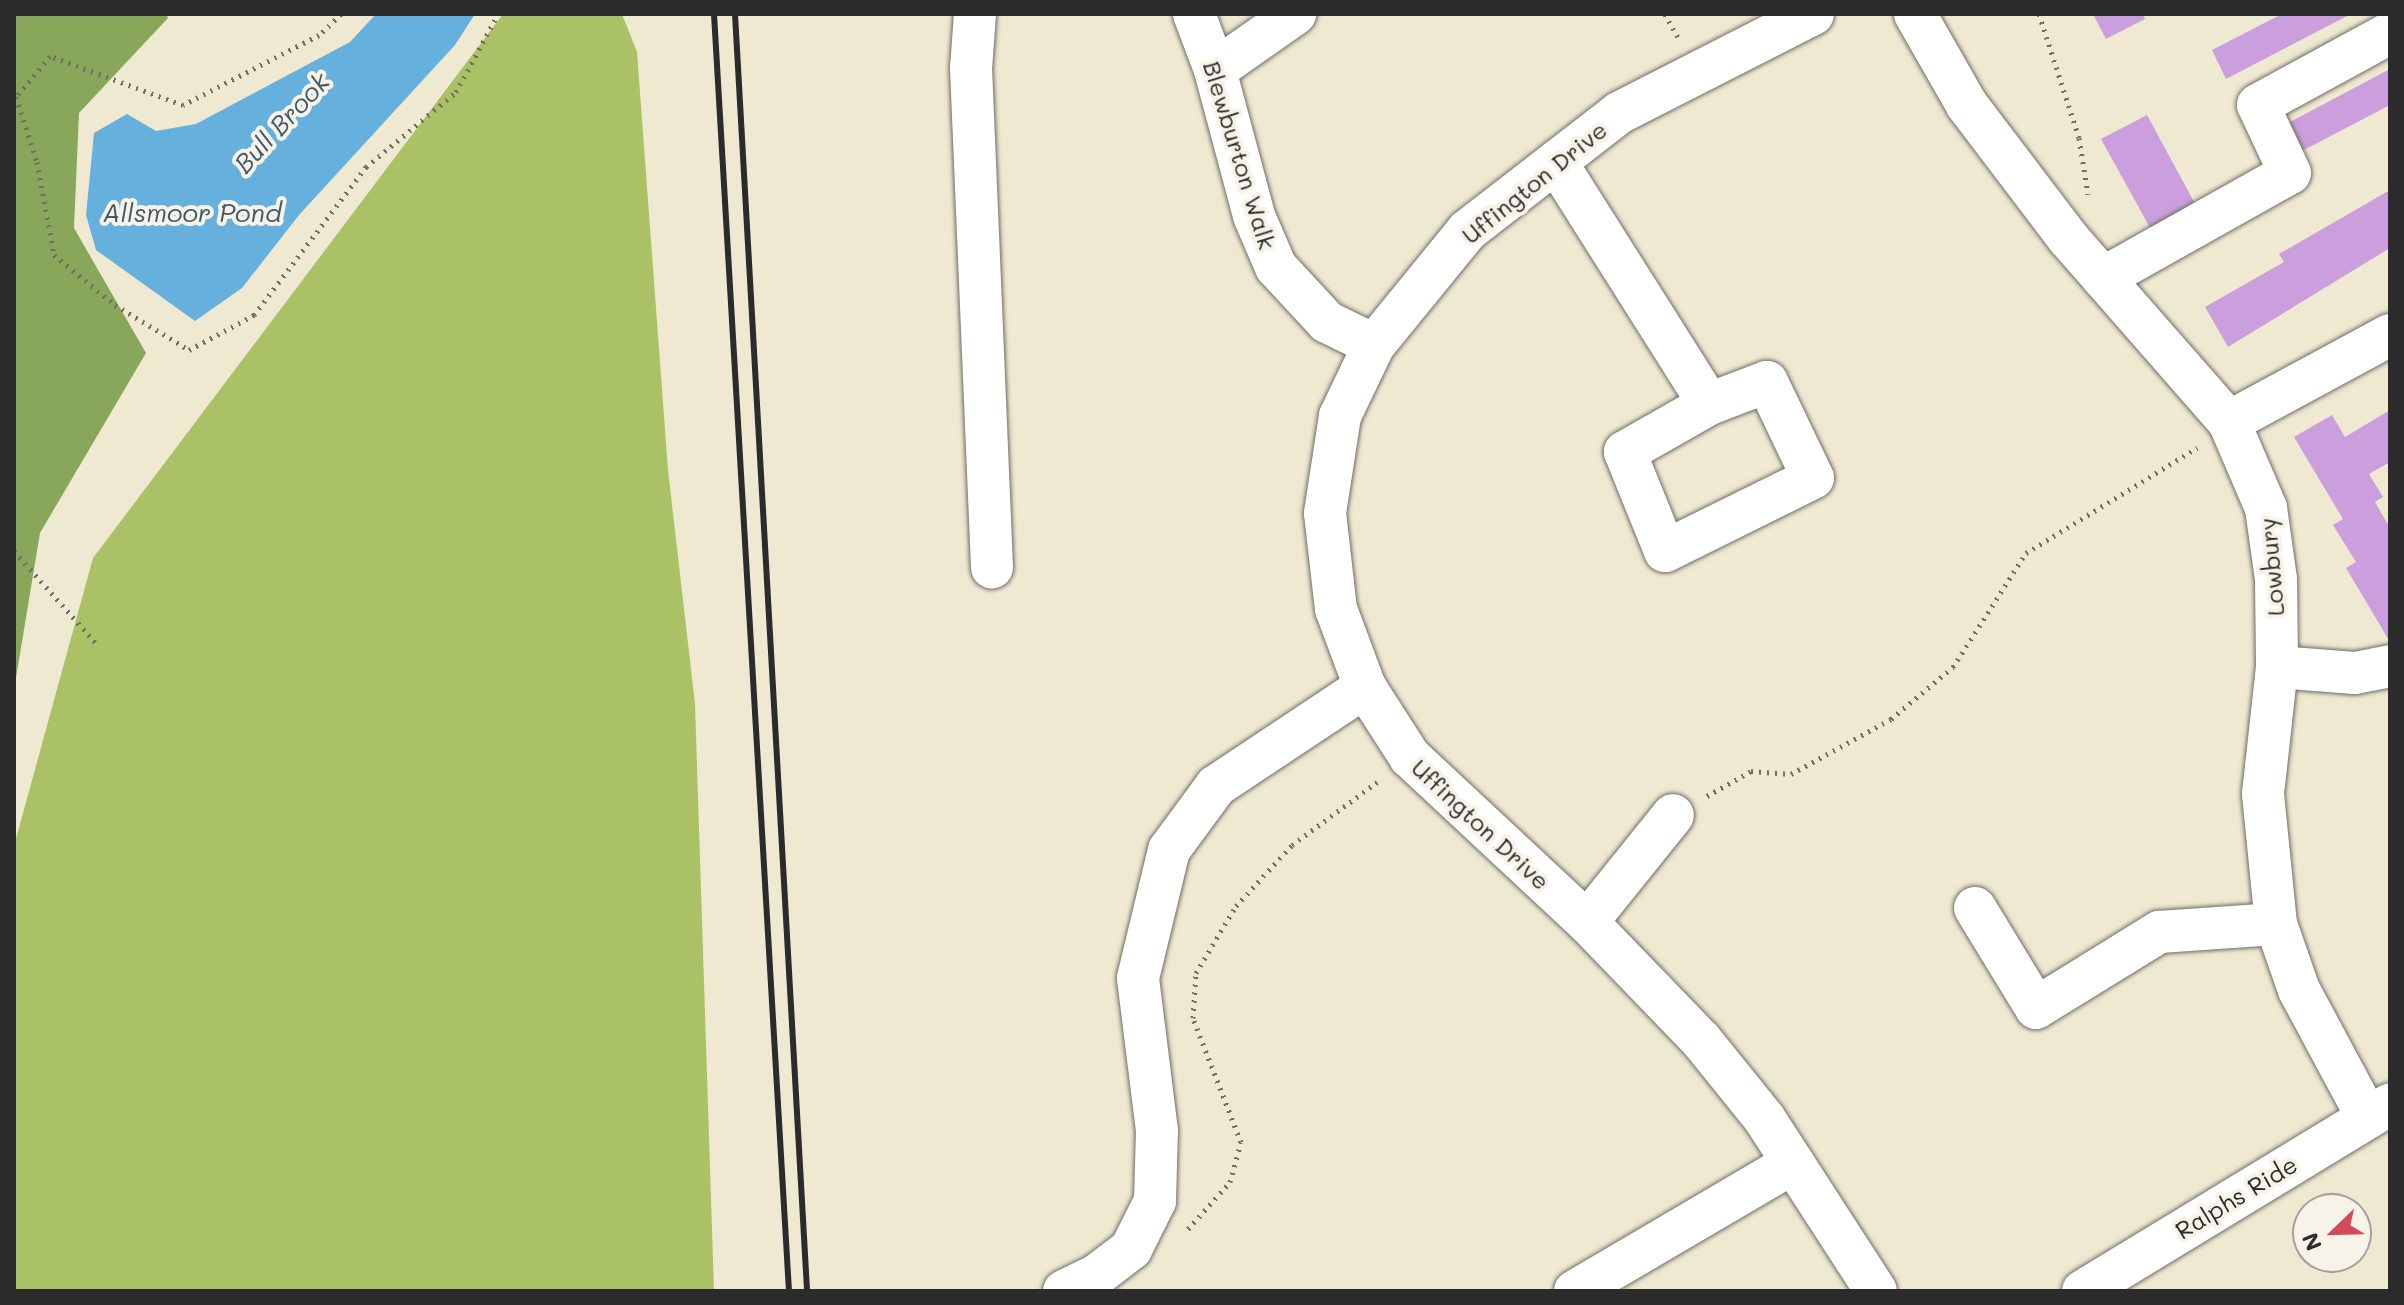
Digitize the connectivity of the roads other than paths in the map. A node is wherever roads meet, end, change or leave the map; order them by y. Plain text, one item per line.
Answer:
1 (975, 14) edge
2 (1194, 14) edge
3 (1295, 14) edge
4 (1813, 14) edge
5 (1915, 14) edge
6 (2390, 33) edge
7 (1215, 70) junction
8 (1556, 162) junction
9 (2103, 278) junction
10 (2390, 335) edge
11 (1374, 345) junction
12 (1709, 404) junction
13 (2229, 422) junction
14 (992, 568) dead end
15 (2390, 666) edge
16 (2277, 667) junction
17 (1365, 687) junction
18 (1673, 815) road end
19 (1975, 908) dead end
20 (1587, 922) junction
21 (2276, 924) junction
22 (2378, 1110) edge
23 (1793, 1163) junction
24 (1089, 1286) edge
25 (1575, 1291) edge
26 (1876, 1291) edge
27 (2083, 1291) edge

1 - 14 street
2 - 7 street, Blewburton Walk
3 - 7 street
4 - 8 street, Uffington Drive
5 - 9 street, Lowbury
6 - 9 street
7 - 11 street, Blewburton Walk
8 - 11 street, Uffington Drive
8 - 12 street
9 - 13 street, Lowbury
10 - 13 street
11 - 17 street, Uffington Drive
12 - 12 street
13 - 16 street, Lowbury
15 - 16 street
16 - 21 street, Lowbury
17 - 20 street, Uffington Drive
17 - 24 street
18 - 20 street
19 - 21 street
20 - 23 street, Uffington Drive
21 - 22 street, Lowbury
22 - 27 street, Ralphs Ride
23 - 25 street
23 - 26 street, Uffington Drive

